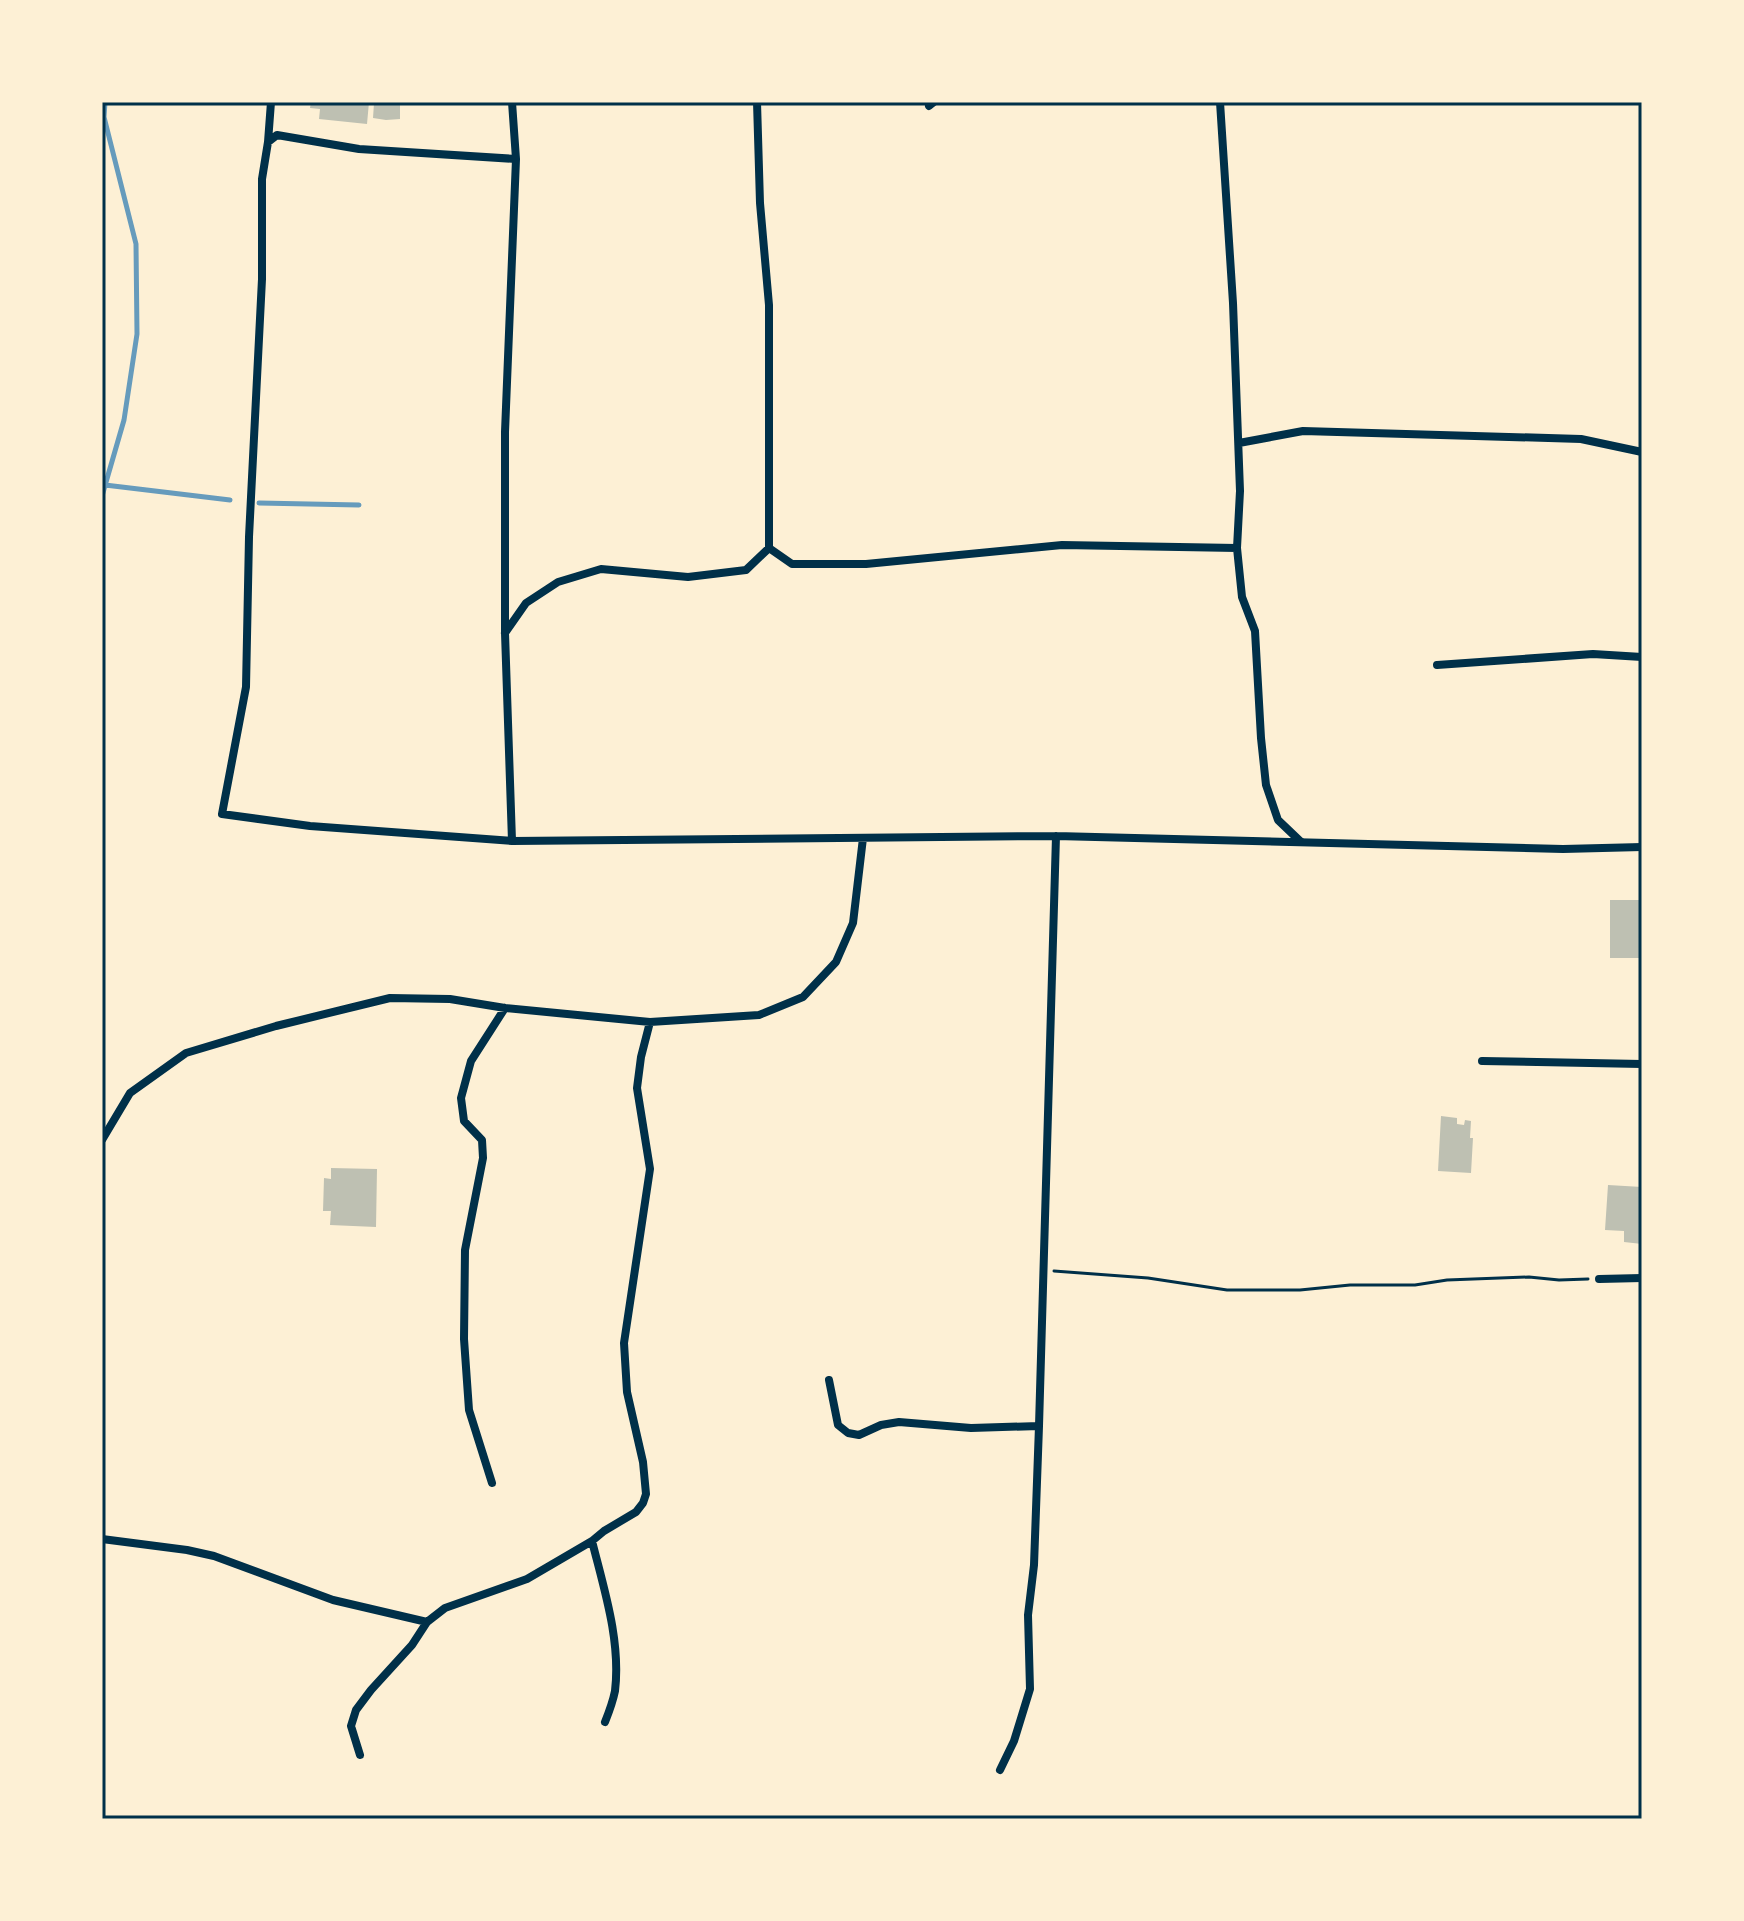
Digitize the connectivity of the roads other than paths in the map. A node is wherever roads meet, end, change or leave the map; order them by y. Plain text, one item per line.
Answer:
1 (271, 102) edge
2 (512, 102) edge
3 (757, 102) edge
4 (1220, 102) edge
5 (268, 142) junction
6 (516, 159) junction
7 (1239, 443) junction
8 (1642, 452) edge
9 (769, 548) junction
10 (1237, 548) junction
11 (505, 633) junction
12 (1642, 657) edge
13 (1437, 665) dead end
14 (1056, 836) junction
15 (863, 838) junction
16 (512, 841) junction
17 (1301, 841) junction
18 (1642, 847) edge
19 (505, 1008) junction
20 (650, 1022) junction
21 (1482, 1061) dead end
22 (1642, 1064) edge
23 (102, 1140) edge
24 (1642, 1278) edge
25 (1599, 1279) road end
26 (829, 1380) dead end
27 (1039, 1426) junction
28 (492, 1483) dead end
29 (102, 1539) edge
30 (592, 1541) junction
31 (427, 1622) junction
32 (605, 1722) dead end
33 (360, 1755) dead end
34 (1000, 1770) dead end

1 - 5 street
2 - 6 street
3 - 9 street
4 - 7 street
5 - 6 street
5 - 16 street
6 - 11 street
7 - 8 street
7 - 10 street
9 - 10 street
9 - 11 street
10 - 17 street
11 - 16 street
12 - 13 street
14 - 15 street
14 - 17 street
14 - 27 street
15 - 16 street
15 - 20 street
17 - 18 street
19 - 20 street
19 - 23 street
19 - 28 street
20 - 30 street
21 - 22 street
24 - 25 street
26 - 27 street
27 - 34 street
29 - 31 street
30 - 31 street
30 - 32 street
31 - 33 street

